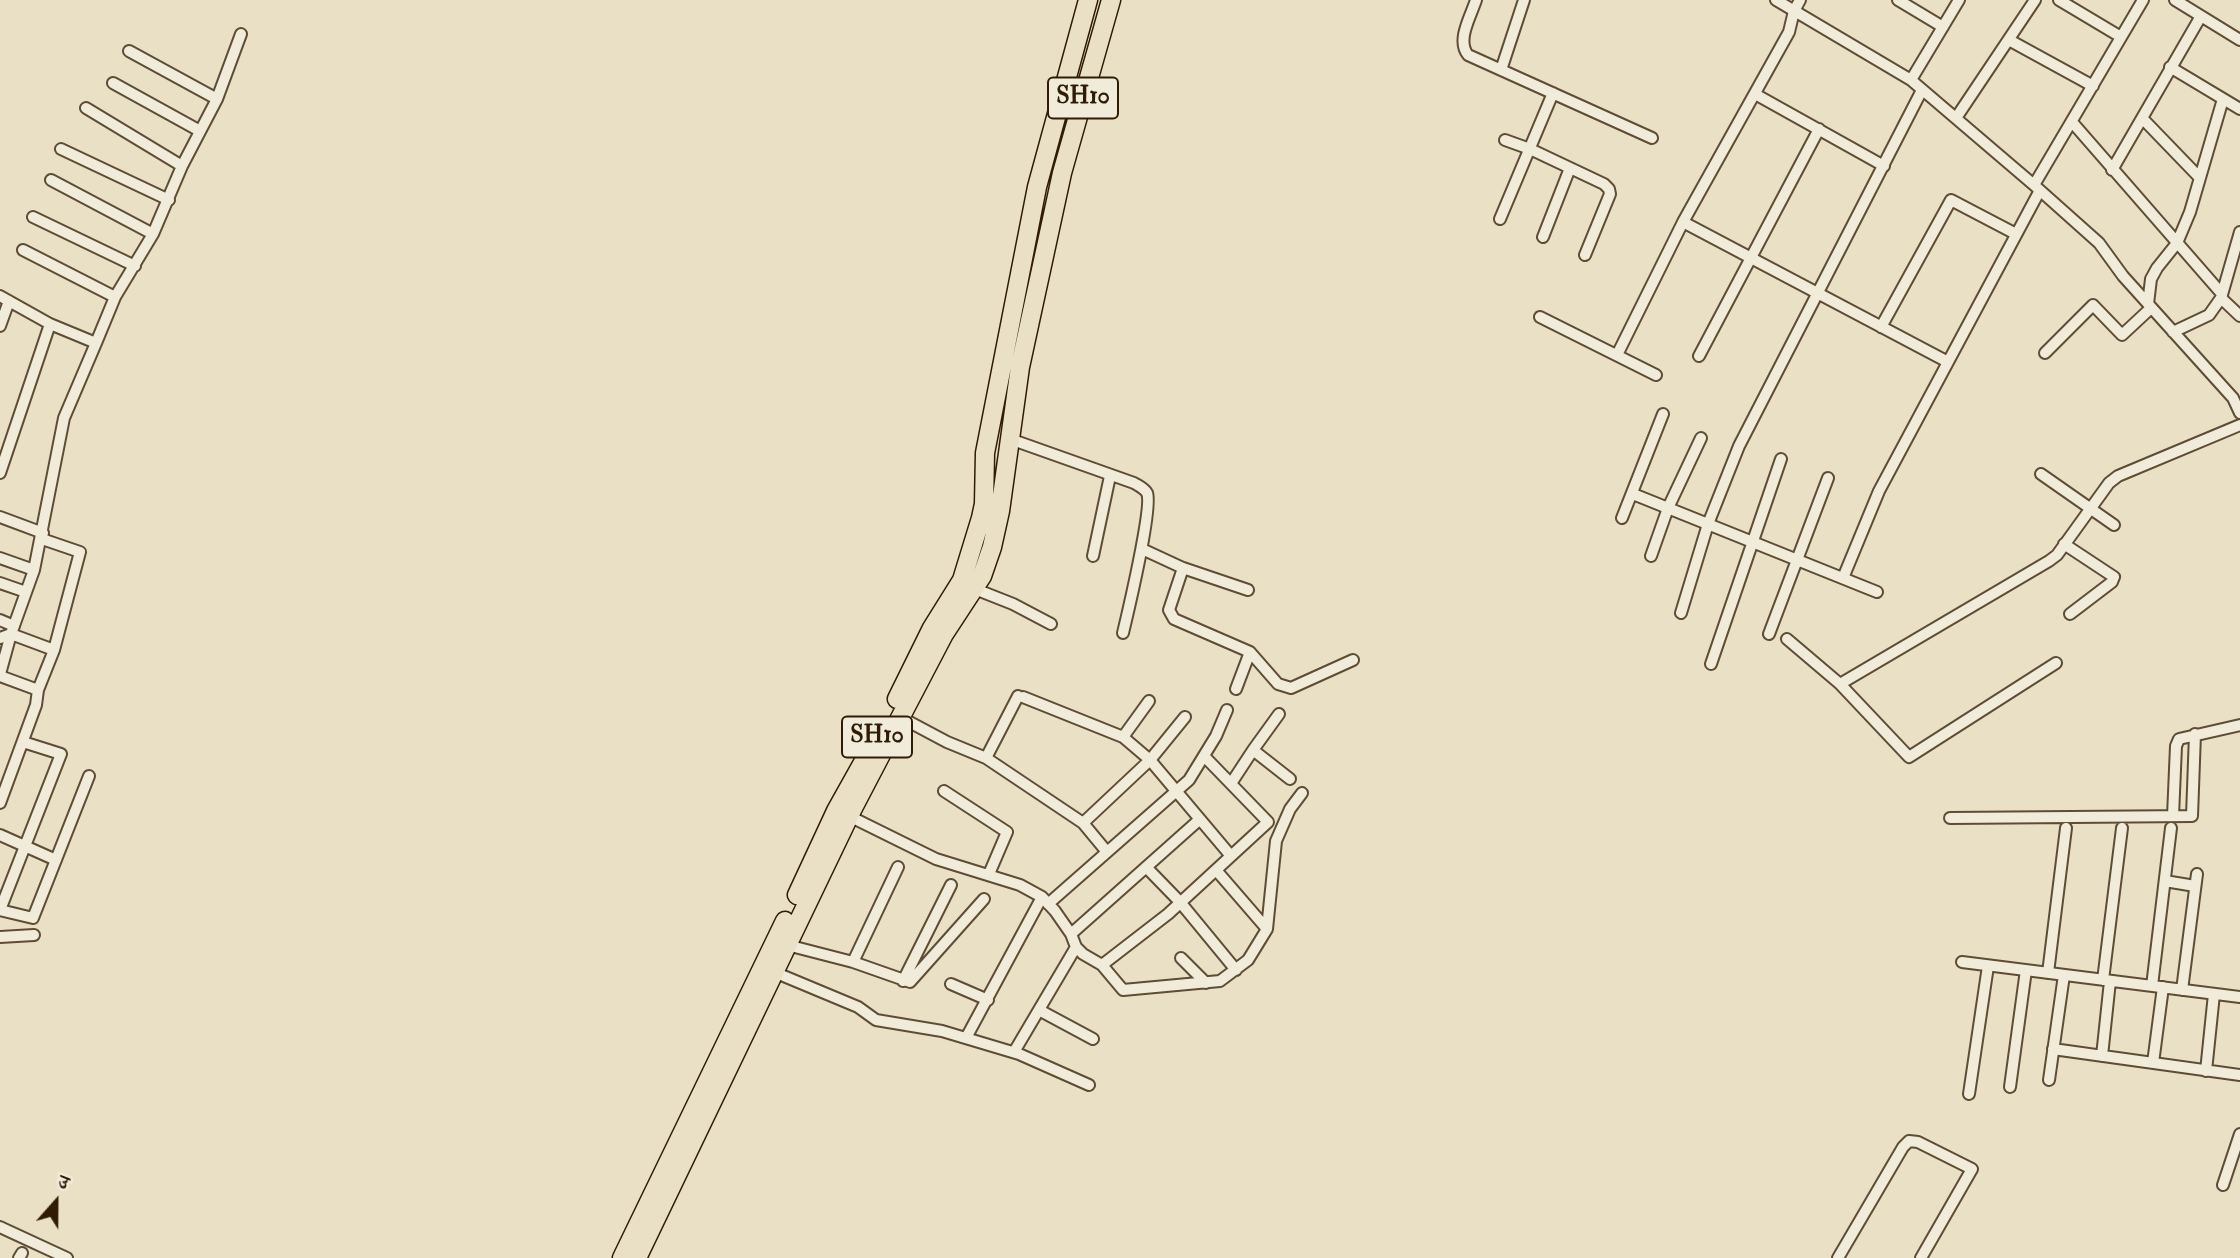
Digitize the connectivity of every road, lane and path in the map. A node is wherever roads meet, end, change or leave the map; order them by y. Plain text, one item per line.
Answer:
1 (1088, 0) edge
2 (1111, 0) edge
3 (1476, 0) edge
4 (1524, 0) edge
5 (1776, 0) edge
6 (1800, 0) edge
7 (1898, 0) edge
8 (1959, 0) edge
9 (2035, 0) edge
10 (2059, 0) edge
11 (2143, 0) edge
12 (2175, 0) edge
13 (1794, 11) junction
14 (2201, 16) junction
15 (1943, 27) junction
16 (242, 34) dead end
17 (2121, 37) junction
18 (2009, 40) junction
19 (2240, 40) edge
20 (130, 51) dead end
21 (2170, 68) junction
22 (1501, 70) junction
23 (1911, 80) junction
24 (113, 83) dead end
25 (2093, 86) junction
26 (1922, 90) junction
27 (1553, 93) junction
28 (1755, 93) junction
29 (217, 99) junction
30 (2223, 99) junction
31 (86, 108) dead end
32 (2240, 109) edge
33 (1956, 118) junction
34 (2142, 118) junction
35 (2072, 122) junction
36 (1818, 129) junction
37 (200, 131) junction
38 (1652, 138) dead end
39 (1505, 140) dead end
40 (61, 149) dead end
41 (1530, 149) junction
42 (182, 166) junction
43 (1884, 166) junction
44 (1570, 168) junction
45 (2112, 170) junction
46 (2198, 176) junction
47 (51, 180) dead end
48 (2037, 188) junction
49 (169, 200) junction
50 (33, 217) dead end
51 (1500, 219) dead end
52 (1683, 222) junction
53 (153, 234) junction
54 (2016, 234) junction
55 (1543, 237) dead end
56 (2239, 238) edge
57 (2177, 243) junction
58 (23, 250) dead end
59 (1585, 255) dead end
60 (1751, 257) junction
61 (135, 266) junction
62 (1818, 293) junction
63 (2222, 296) junction
64 (115, 297) junction
65 (4, 299) edge
66 (2150, 306) junction
67 (2240, 316) edge
68 (1540, 317) dead end
69 (50, 324) junction
70 (0, 326) edge
71 (1881, 327) junction
72 (2173, 332) junction
73 (96, 343) junction
74 (2045, 353) dead end
75 (1617, 355) junction
76 (1699, 356) dead end
77 (1948, 362) junction
78 (1656, 375) dead end
79 (2240, 413) edge
80 (1663, 414) dead end
81 (2240, 425) edge
82 (1701, 438) dead end
83 (1010, 439) junction
84 (1781, 460) dead end
85 (0, 473) edge
86 (2042, 474) dead end
87 (1110, 476) junction
88 (1828, 478) dead end
89 (1633, 494) junction
90 (1668, 508) junction
91 (2091, 508) junction
92 (0, 517) edge
93 (1622, 518) dead end
94 (1708, 524) junction
95 (2114, 525) dead end
96 (42, 536) junction
97 (1752, 542) junction
98 (2064, 544) junction
99 (1142, 549) junction
100 (1651, 555) dead end
101 (1093, 556) dead end
102 (0, 558) edge
103 (1798, 560) junction
104 (1183, 568) junction
105 (34, 570) junction
106 (1843, 578) junction
107 (0, 583) edge
108 (975, 589) junction
109 (1248, 590) dead end
110 (26, 592) junction
111 (1877, 592) dead end
112 (1681, 613) dead end
113 (2070, 614) dead end
114 (0, 621) edge
115 (1051, 624) dead end
116 (1123, 632) dead end
117 (8, 633) edge
118 (1769, 634) dead end
119 (1787, 639) dead end
120 (54, 650) junction
121 (1250, 652) junction
122 (1353, 660) dead end
123 (2056, 663) dead end
124 (1711, 664) dead end
125 (0, 675) edge
126 (1840, 684) junction
127 (1236, 689) dead end
128 (38, 690) junction
129 (1149, 701) dead end
130 (1227, 710) dead end
131 (1279, 714) dead end
132 (1185, 717) dead end
133 (900, 718) junction
134 (2240, 725) edge
135 (2195, 734) junction
136 (1123, 737) junction
137 (23, 742) junction
138 (877, 748) junction
139 (1253, 750) junction
140 (1204, 756) junction
141 (986, 758) junction
142 (1150, 760) junction
143 (89, 776) dead end
144 (1290, 779) dead end
145 (1231, 782) junction
146 (944, 791) dead end
147 (1175, 792) junction
148 (1302, 793) dead end
149 (0, 803) edge
150 (849, 816) junction
151 (1950, 818) dead end
152 (1199, 820) junction
153 (2172, 822) junction
154 (1083, 823) junction
155 (2066, 828) dead end
156 (2122, 828) dead end
157 (0, 835) edge
158 (25, 847) junction
159 (1107, 852) junction
160 (1231, 856) junction
161 (56, 860) junction
162 (898, 867) dead end
163 (1146, 867) junction
164 (1216, 870) junction
165 (989, 874) junction
166 (2165, 881) junction
167 (951, 885) dead end
168 (984, 899) dead end
169 (1045, 900) junction
170 (1181, 902) junction
171 (1268, 929) junction
172 (1071, 934) junction
173 (34, 935) dead end
174 (0, 937) edge
175 (787, 945) junction
176 (1076, 947) junction
177 (1181, 958) dead end
178 (853, 962) junction
179 (1962, 962) dead end
180 (1102, 965) junction
181 (1988, 965) junction
182 (1236, 970) junction
183 (2026, 970) junction
184 (774, 972) junction
185 (2048, 973) junction
186 (2064, 975) junction
187 (2106, 980) junction
188 (903, 981) junction
189 (1206, 983) junction
190 (2240, 983) edge
191 (951, 984) dead end
192 (2157, 987) junction
193 (2182, 990) junction
194 (2214, 994) junction
195 (2239, 997) edge
196 (988, 1000) junction
197 (1039, 1010) junction
198 (966, 1038) junction
199 (1093, 1038) dead end
200 (2053, 1049) junction
201 (1014, 1052) junction
202 (2102, 1056) junction
203 (2153, 1063) junction
204 (2206, 1071) junction
205 (2240, 1075) edge
206 (2049, 1080) dead end
207 (1089, 1085) dead end
208 (2010, 1087) dead end
209 (1969, 1094) dead end
210 (2240, 1134) edge
211 (2223, 1185) dead end
212 (0, 1227) edge
213 (67, 1258) edge
214 (622, 1258) edge
215 (637, 1258) edge
216 (1838, 1258) edge
217 (1921, 1258) edge

1 - 138 main road, SH10
2 - 83 main road, SH10
3 - 22 street
4 - 22 street
5 - 13 street
6 - 13 street
7 - 15 street
8 - 15 street
9 - 18 street
10 - 17 street
11 - 17 street
12 - 14 street
13 - 23 street
13 - 28 street
14 - 19 street
14 - 21 street
15 - 23 street
16 - 29 street
17 - 25 street
18 - 25 street
18 - 33 street
20 - 29 street
21 - 30 street
21 - 34 street
22 - 27 street
23 - 26 street
24 - 37 street
25 - 35 street
26 - 33 street
26 - 43 street
27 - 38 street
27 - 41 street
28 - 36 street
28 - 52 street
29 - 37 street
30 - 32 street
30 - 46 street
31 - 42 street
33 - 48 street
34 - 45 street
34 - 46 street
35 - 45 street
35 - 48 street
36 - 43 street
36 - 60 street
37 - 42 street
39 - 41 street
40 - 49 street
41 - 44 street
41 - 51 street
42 - 49 street
43 - 62 street
44 - 55 street
44 - 59 street
45 - 57 street
46 - 57 street
47 - 53 street
48 - 54 street
48 - 66 street
49 - 53 street
50 - 61 street
52 - 60 street
52 - 75 street
53 - 61 street
54 - 71 street
54 - 77 street
56 - 63 street
57 - 63 street
57 - 66 street
58 - 64 street
60 - 62 street
60 - 76 street
61 - 64 street
62 - 71 street
62 - 94 street
63 - 67 street
63 - 72 street
64 - 73 street
65 - 69 street
65 - 70 street
66 - 72 street
66 - 74 street
68 - 75 street
69 - 73 street
69 - 85 street
71 - 77 street
72 - 79 street
73 - 96 street
75 - 78 street
77 - 106 street
80 - 89 street
81 - 91 street
82 - 90 street
83 - 87 street
83 - 108 main road, SH10
84 - 97 street
86 - 91 street
87 - 99 street
87 - 101 street
88 - 103 street
89 - 90 street
89 - 93 street
90 - 94 street
90 - 100 street
91 - 95 street
91 - 98 street
92 - 96 street
94 - 97 street
94 - 112 street
96 - 105 street
96 - 120 street
97 - 103 street
97 - 124 street
98 - 113 street
98 - 126 street
99 - 104 street
99 - 116 street
102 - 105 street
103 - 106 street
103 - 118 street
104 - 109 street
104 - 121 street
105 - 110 street
106 - 111 street
107 - 110 street
108 - 115 street
108 - 133 main road, SH10
110 - 117 street
114 - 117 street
117 - 120 street
117 - 125 street
119 - 126 street
120 - 128 street
121 - 122 street
121 - 127 street
123 - 126 street
125 - 128 street
128 - 137 street
129 - 136 street
130 - 140 street
131 - 139 street
132 - 142 street
133 - 138 main road, SH10
133 - 141 street
134 - 135 street
135 - 153 street
135 - 153 street
136 - 141 street
136 - 142 street
137 - 149 street
137 - 158 street
138 - 150 main road, SH10
138 - 214 main road, SH10
139 - 144 street
139 - 145 street
140 - 145 street
140 - 147 street
141 - 154 street
142 - 147 street
142 - 154 street
143 - 161 street
145 - 160 street
146 - 165 street
147 - 152 street
147 - 159 street
148 - 171 street
150 - 165 street
150 - 175 main road, SH10
151 - 153 street
152 - 160 street
152 - 163 street
153 - 166 street
154 - 159 street
155 - 185 street
156 - 187 street
157 - 158 street
158 - 161 street
158 - 161 street
159 - 169 street
160 - 164 street
162 - 178 street
163 - 170 street
163 - 172 street
164 - 170 street
164 - 171 street
165 - 169 street
166 - 192 street
166 - 193 street
167 - 188 street
168 - 188 street
169 - 172 street
169 - 196 street
170 - 180 street
170 - 182 street
171 - 182 street
172 - 176 street
173 - 174 street
175 - 178 street
175 - 184 main road, SH10
176 - 180 street
176 - 197 street
177 - 189 street
178 - 188 street
179 - 181 street
180 - 189 street
181 - 183 street
181 - 209 street
182 - 189 street
183 - 185 street
183 - 208 street
184 - 198 street
184 - 215 main road, SH10
185 - 186 street
186 - 187 street
186 - 200 street
187 - 192 street
187 - 202 street
190 - 195 street
191 - 196 street
192 - 193 street
192 - 203 street
193 - 194 street
194 - 195 street
194 - 204 street
196 - 198 street
197 - 199 street
197 - 201 street
198 - 201 street
200 - 202 street
200 - 206 street
201 - 207 street
202 - 203 street
203 - 204 street
204 - 205 street
210 - 211 street
212 - 213 street
216 - 217 street

